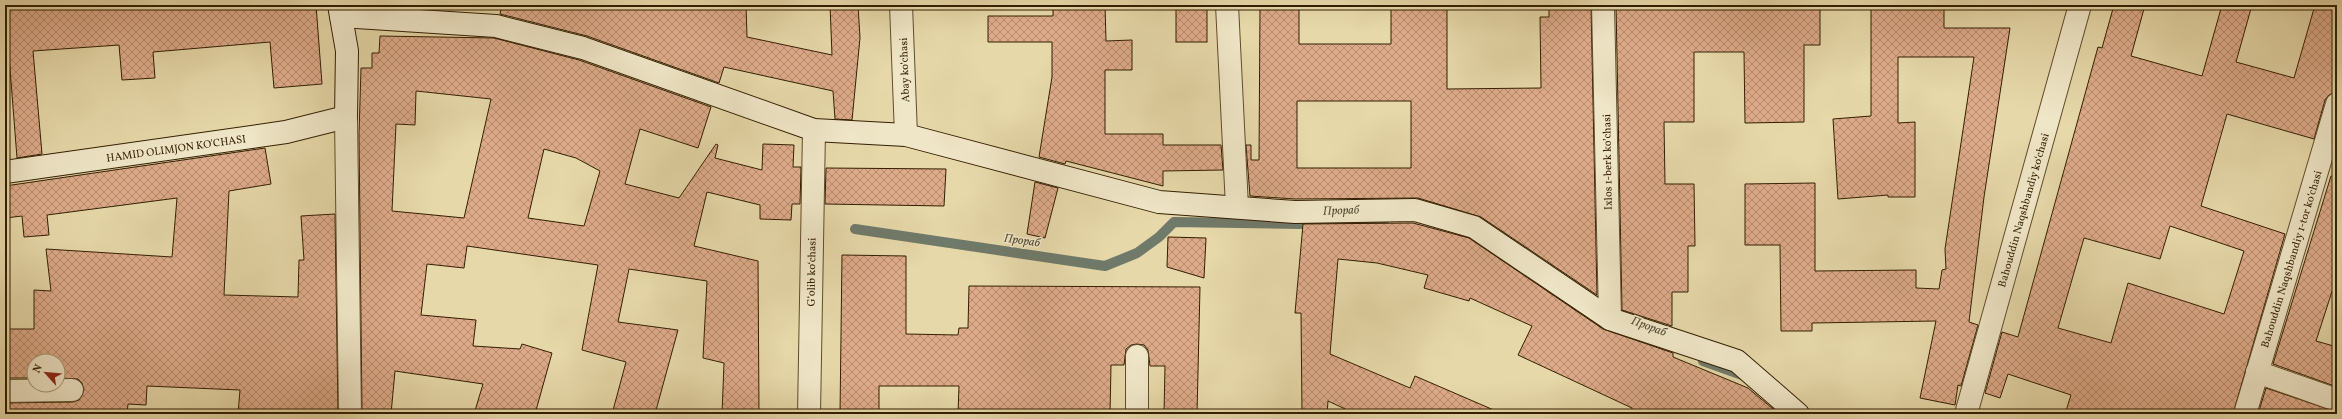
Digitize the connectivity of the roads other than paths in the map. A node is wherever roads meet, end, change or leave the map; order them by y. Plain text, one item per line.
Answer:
1 (901, 5) edge
2 (1227, 5) edge
3 (1603, 5) edge
4 (2080, 5) edge
5 (340, 10) edge
6 (2337, 104) edge
7 (346, 117) junction
8 (814, 130) junction
9 (906, 135) junction
10 (5, 172) edge
11 (1237, 207) junction
12 (1610, 319) junction
13 (1137, 356) dead end
14 (2257, 372) junction
15 (72, 390) dead end
16 (5, 391) edge
17 (2337, 400) edge
18 (350, 414) edge
19 (809, 414) edge
20 (1137, 414) edge
21 (1798, 414) edge
22 (1966, 414) edge
23 (2245, 414) edge

1 - 9 street, Abay koʻchasi
2 - 11 street
3 - 12 street, Ixlos 1-berk koʼchasi
4 - 22 street, Bahouddin Naqshbandiy koʻchasi
5 - 7 street
5 - 8 street
6 - 14 street, Bahouddin Naqshbandiy 1-tor koʻchasi
7 - 10 street, HAMID OLIMJON KO'CHASI
7 - 18 street
8 - 9 street
8 - 19 street, Gʻolib koʻchasi
9 - 11 street
11 - 12 street
12 - 21 street
13 - 20 street
14 - 17 street
14 - 23 street, Bahouddin Naqshbandiy 1-tor koʻchasi
15 - 16 street

